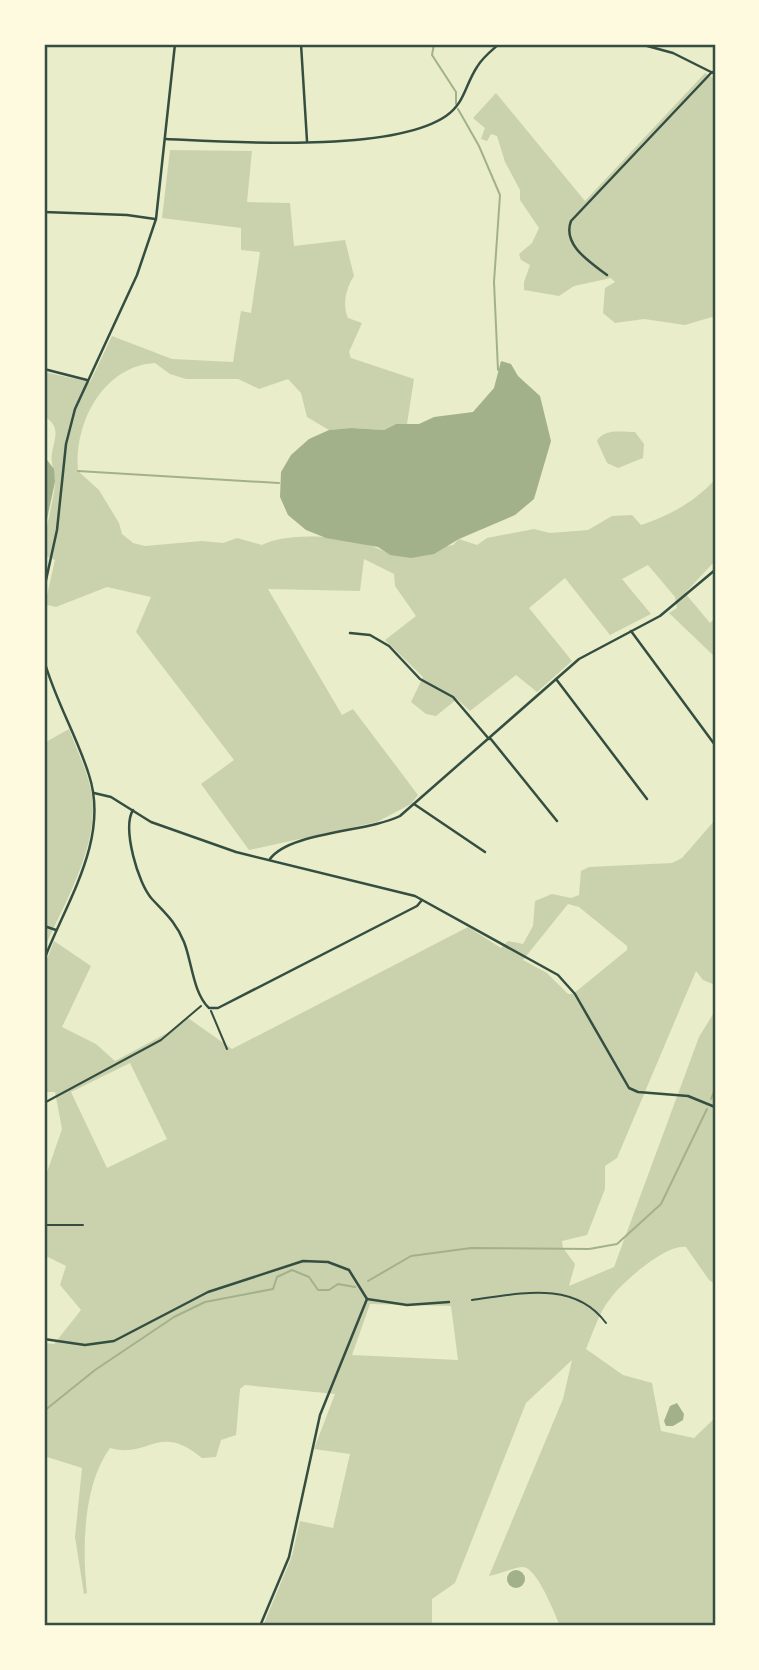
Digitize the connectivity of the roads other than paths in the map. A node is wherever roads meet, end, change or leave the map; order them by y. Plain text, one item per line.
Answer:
1 (175, 44) edge
2 (301, 44) edge
3 (499, 44) edge
4 (640, 44) edge
5 (714, 73) edge
6 (166, 139) junction
7 (307, 141) junction
8 (44, 212) edge
9 (156, 219) junction
10 (607, 275) dead end
11 (44, 369) edge
12 (87, 380) junction
13 (715, 570) edge
14 (44, 589) edge
15 (631, 631) junction
16 (350, 633) dead end
17 (44, 660) edge
18 (556, 679) junction
19 (489, 739) junction
20 (715, 745) edge
21 (94, 793) junction
22 (647, 799) dead end
23 (414, 804) junction
24 (133, 810) junction
25 (557, 821) dead end
26 (485, 852) dead end
27 (271, 859) junction
28 (422, 900) junction
29 (44, 926) edge
30 (55, 930) junction
31 (44, 960) edge
32 (715, 1107) edge
33 (367, 1299) junction
34 (449, 1302) dead end
35 (44, 1339) edge
36 (260, 1626) edge

1 - 6 street
2 - 7 street
3 - 7 street
4 - 5 street
5 - 10 street
6 - 7 street
6 - 9 street
8 - 9 street
9 - 12 street
11 - 12 street
12 - 14 street
13 - 15 street
15 - 18 street
15 - 20 street
16 - 19 street
17 - 21 street
18 - 19 street
18 - 22 street
19 - 23 street
19 - 25 street
21 - 24 street
21 - 30 street
23 - 26 street
23 - 27 street
24 - 27 street
24 - 28 street
27 - 28 street
28 - 32 street
29 - 30 street
30 - 31 street
33 - 34 street
33 - 35 street
33 - 36 street

